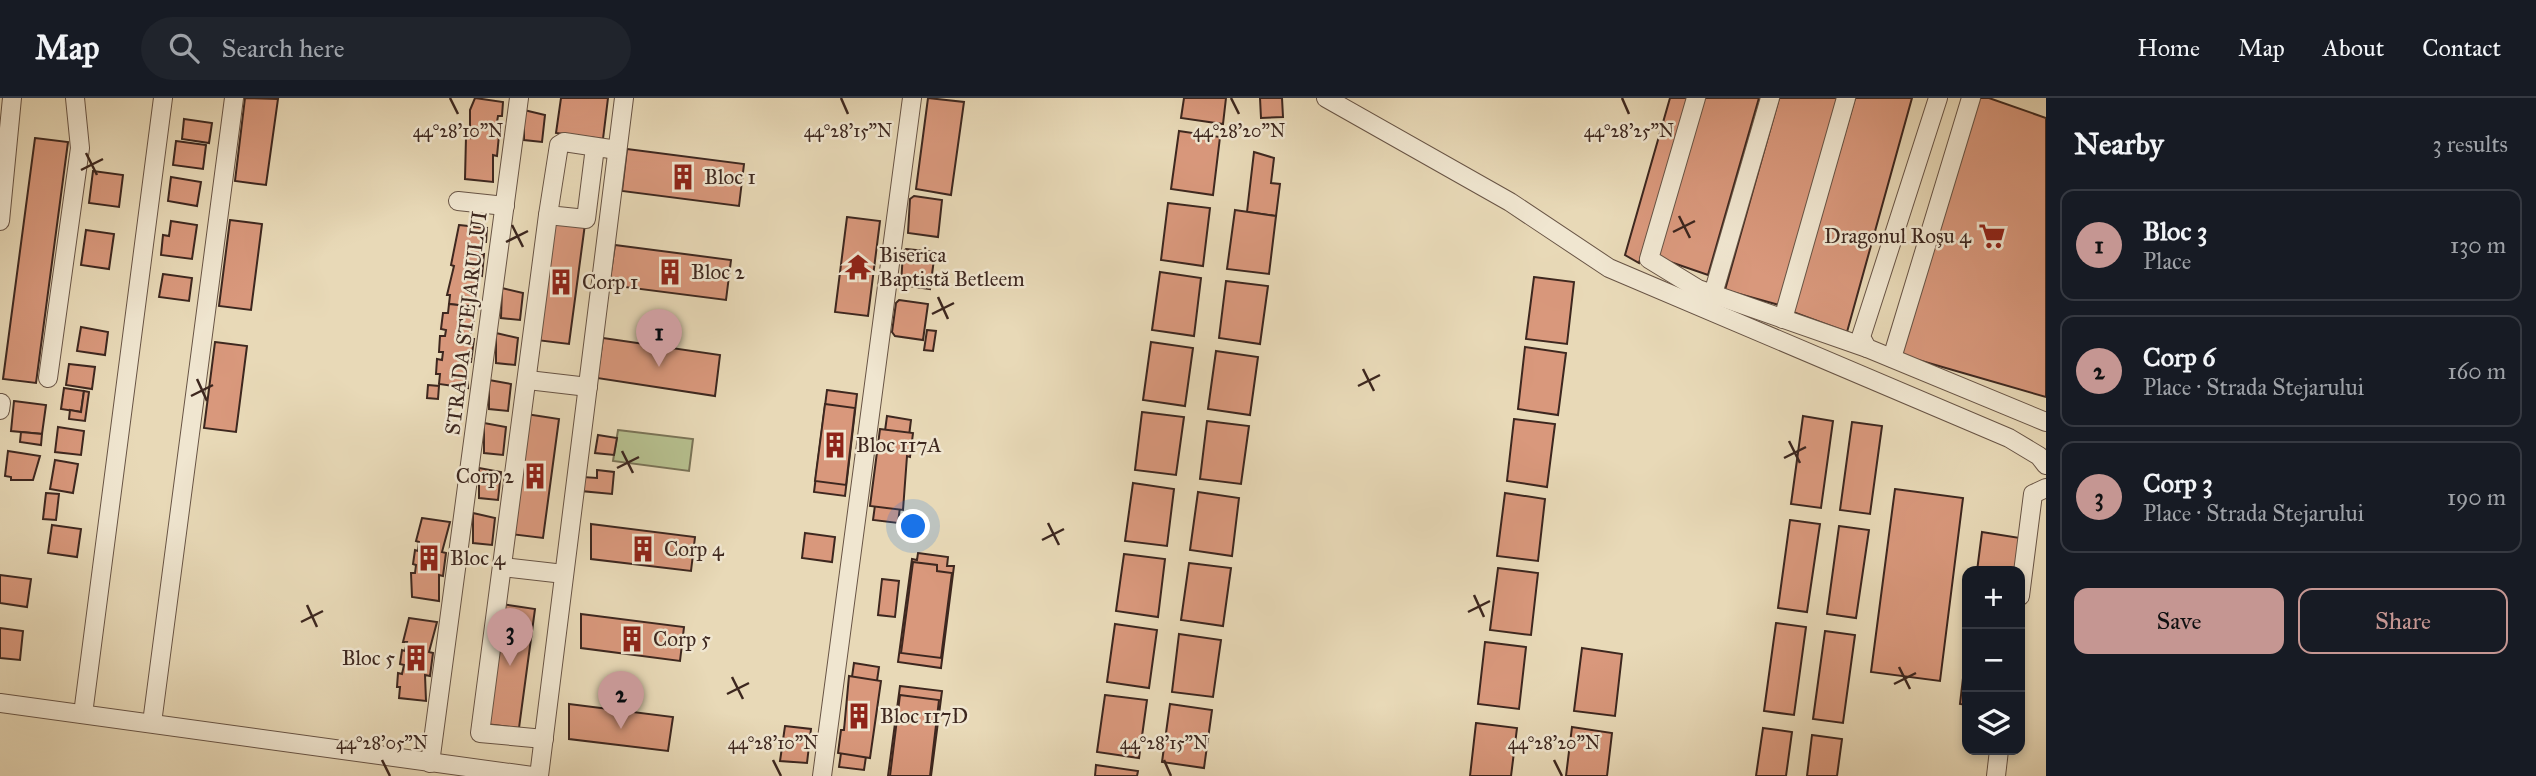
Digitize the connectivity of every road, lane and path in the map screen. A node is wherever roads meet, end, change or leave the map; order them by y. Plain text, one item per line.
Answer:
1 (12, 98) edge
2 (75, 98) edge
3 (163, 98) edge
4 (234, 98) edge
5 (519, 98) edge
6 (624, 98) edge
7 (912, 98) edge
8 (1326, 98) edge
9 (1696, 98) edge
10 (1770, 98) edge
11 (1846, 98) edge
12 (1938, 98) edge
13 (1971, 98) edge
14 (595, 147) junction
15 (3, 148) edge
16 (617, 150) junction
17 (458, 201) dead end
18 (505, 206) junction
19 (548, 215) junction
20 (0, 221) edge
21 (1713, 294) junction
22 (1783, 318) junction
23 (1867, 348) junction
24 (1892, 358) junction
25 (48, 378) dead end
26 (528, 380) junction
27 (588, 387) junction
28 (1, 403) edge
29 (0, 410) edge
30 (2046, 422) edge
31 (2046, 465) edge
32 (2046, 488) edge
33 (2024, 566) edge
34 (502, 567) junction
35 (564, 575) junction
36 (0, 703) edge
37 (83, 714) junction
38 (152, 723) junction
39 (544, 739) junction
40 (1998, 755) edge
41 (430, 762) junction
42 (532, 776) edge
43 (539, 776) edge
44 (822, 776) edge
45 (1996, 776) edge

1 - 15 street
2 - 25 street
3 - 37 street
4 - 38 street
5 - 18 street, STRADA STEJARULUI
6 - 16 street
7 - 44 street
8 - 31 street
9 - 21 street
10 - 21 street
11 - 22 street
12 - 23 street
13 - 24 street
14 - 16 street
14 - 19 street
14 - 19 street
15 - 20 street
16 - 27 street
17 - 18 street
18 - 41 street, STRADA STEJARULUI
19 - 26 street
21 - 22 street
22 - 23 street
23 - 24 street
24 - 30 street
26 - 27 street
26 - 34 street
27 - 35 street
28 - 29 street
32 - 33 street
34 - 35 street
34 - 39 street
35 - 39 street
36 - 37 street
37 - 38 street
38 - 41 street
39 - 43 street
40 - 45 street
41 - 42 street

